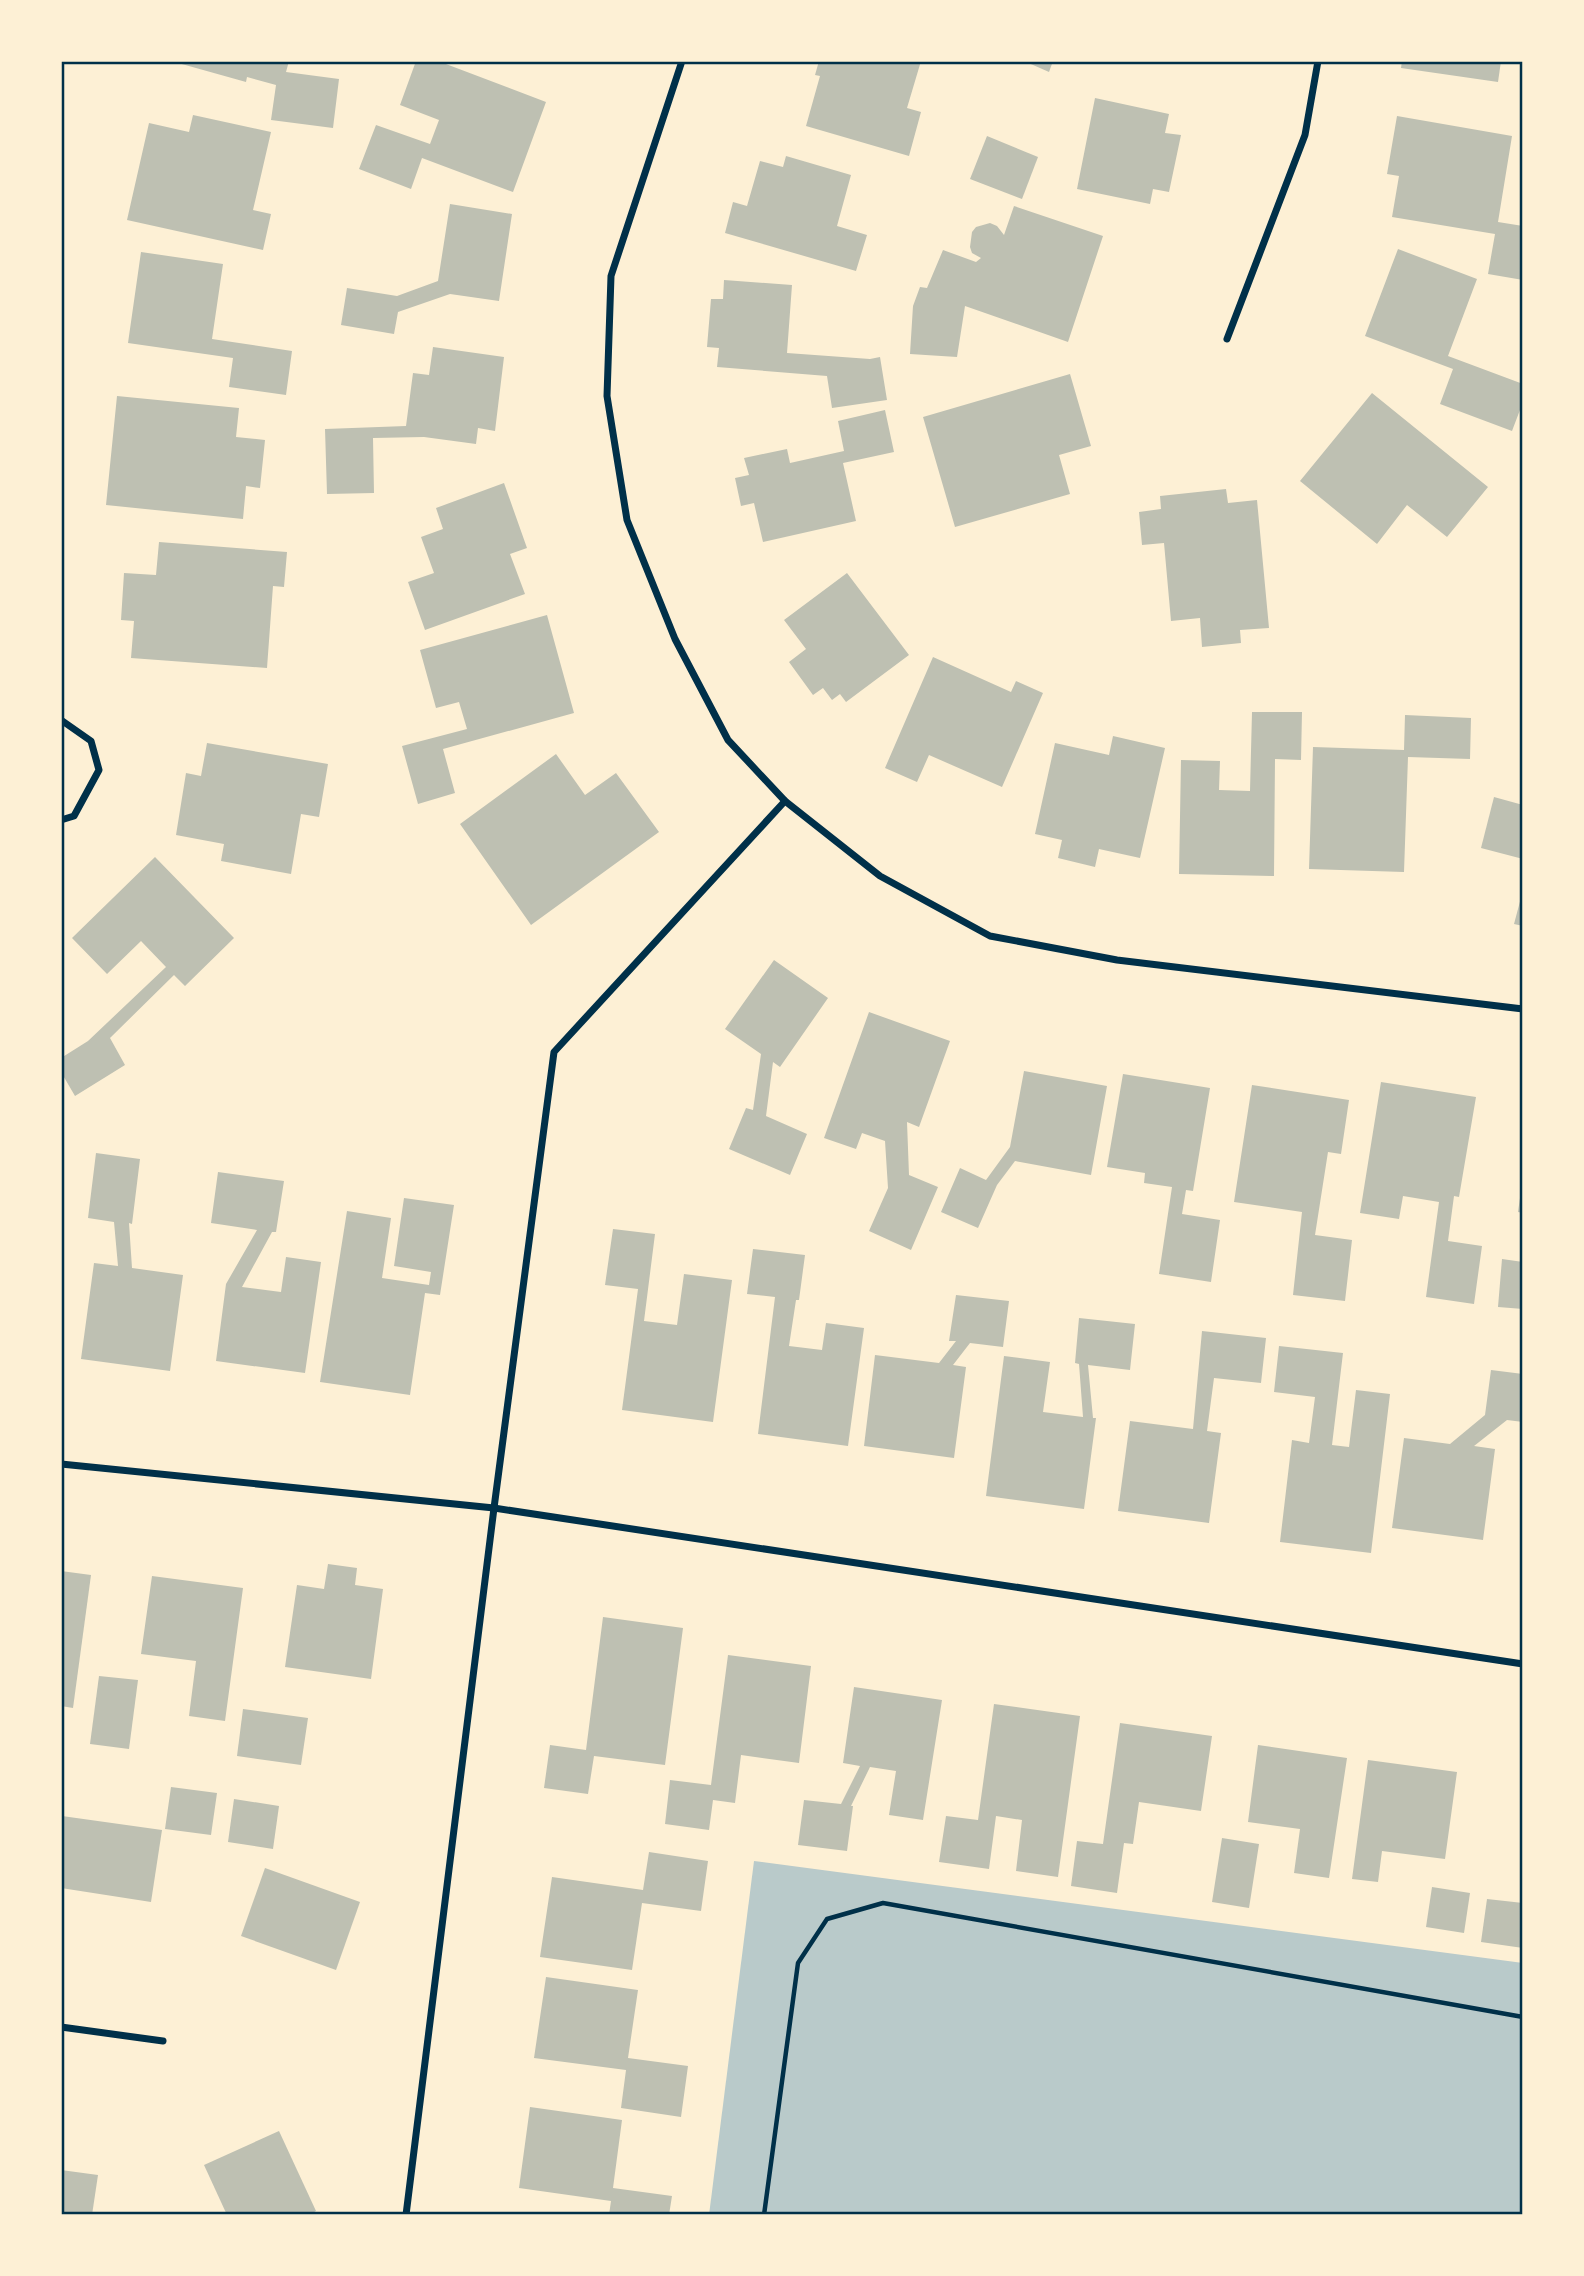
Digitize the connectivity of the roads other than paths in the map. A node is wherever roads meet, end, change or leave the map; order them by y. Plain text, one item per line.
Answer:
1 (682, 61) edge
2 (1318, 61) edge
3 (1227, 339) dead end
4 (61, 720) edge
5 (785, 800) junction
6 (61, 820) edge
7 (1523, 1010) edge
8 (61, 1464) edge
9 (494, 1508) junction
10 (1523, 1664) edge
11 (61, 2027) edge
12 (163, 2041) dead end
13 (406, 2215) edge

1 - 5 street
2 - 3 street
4 - 6 street
5 - 7 street
5 - 9 street
8 - 9 street
9 - 10 street
9 - 13 street
11 - 12 street

